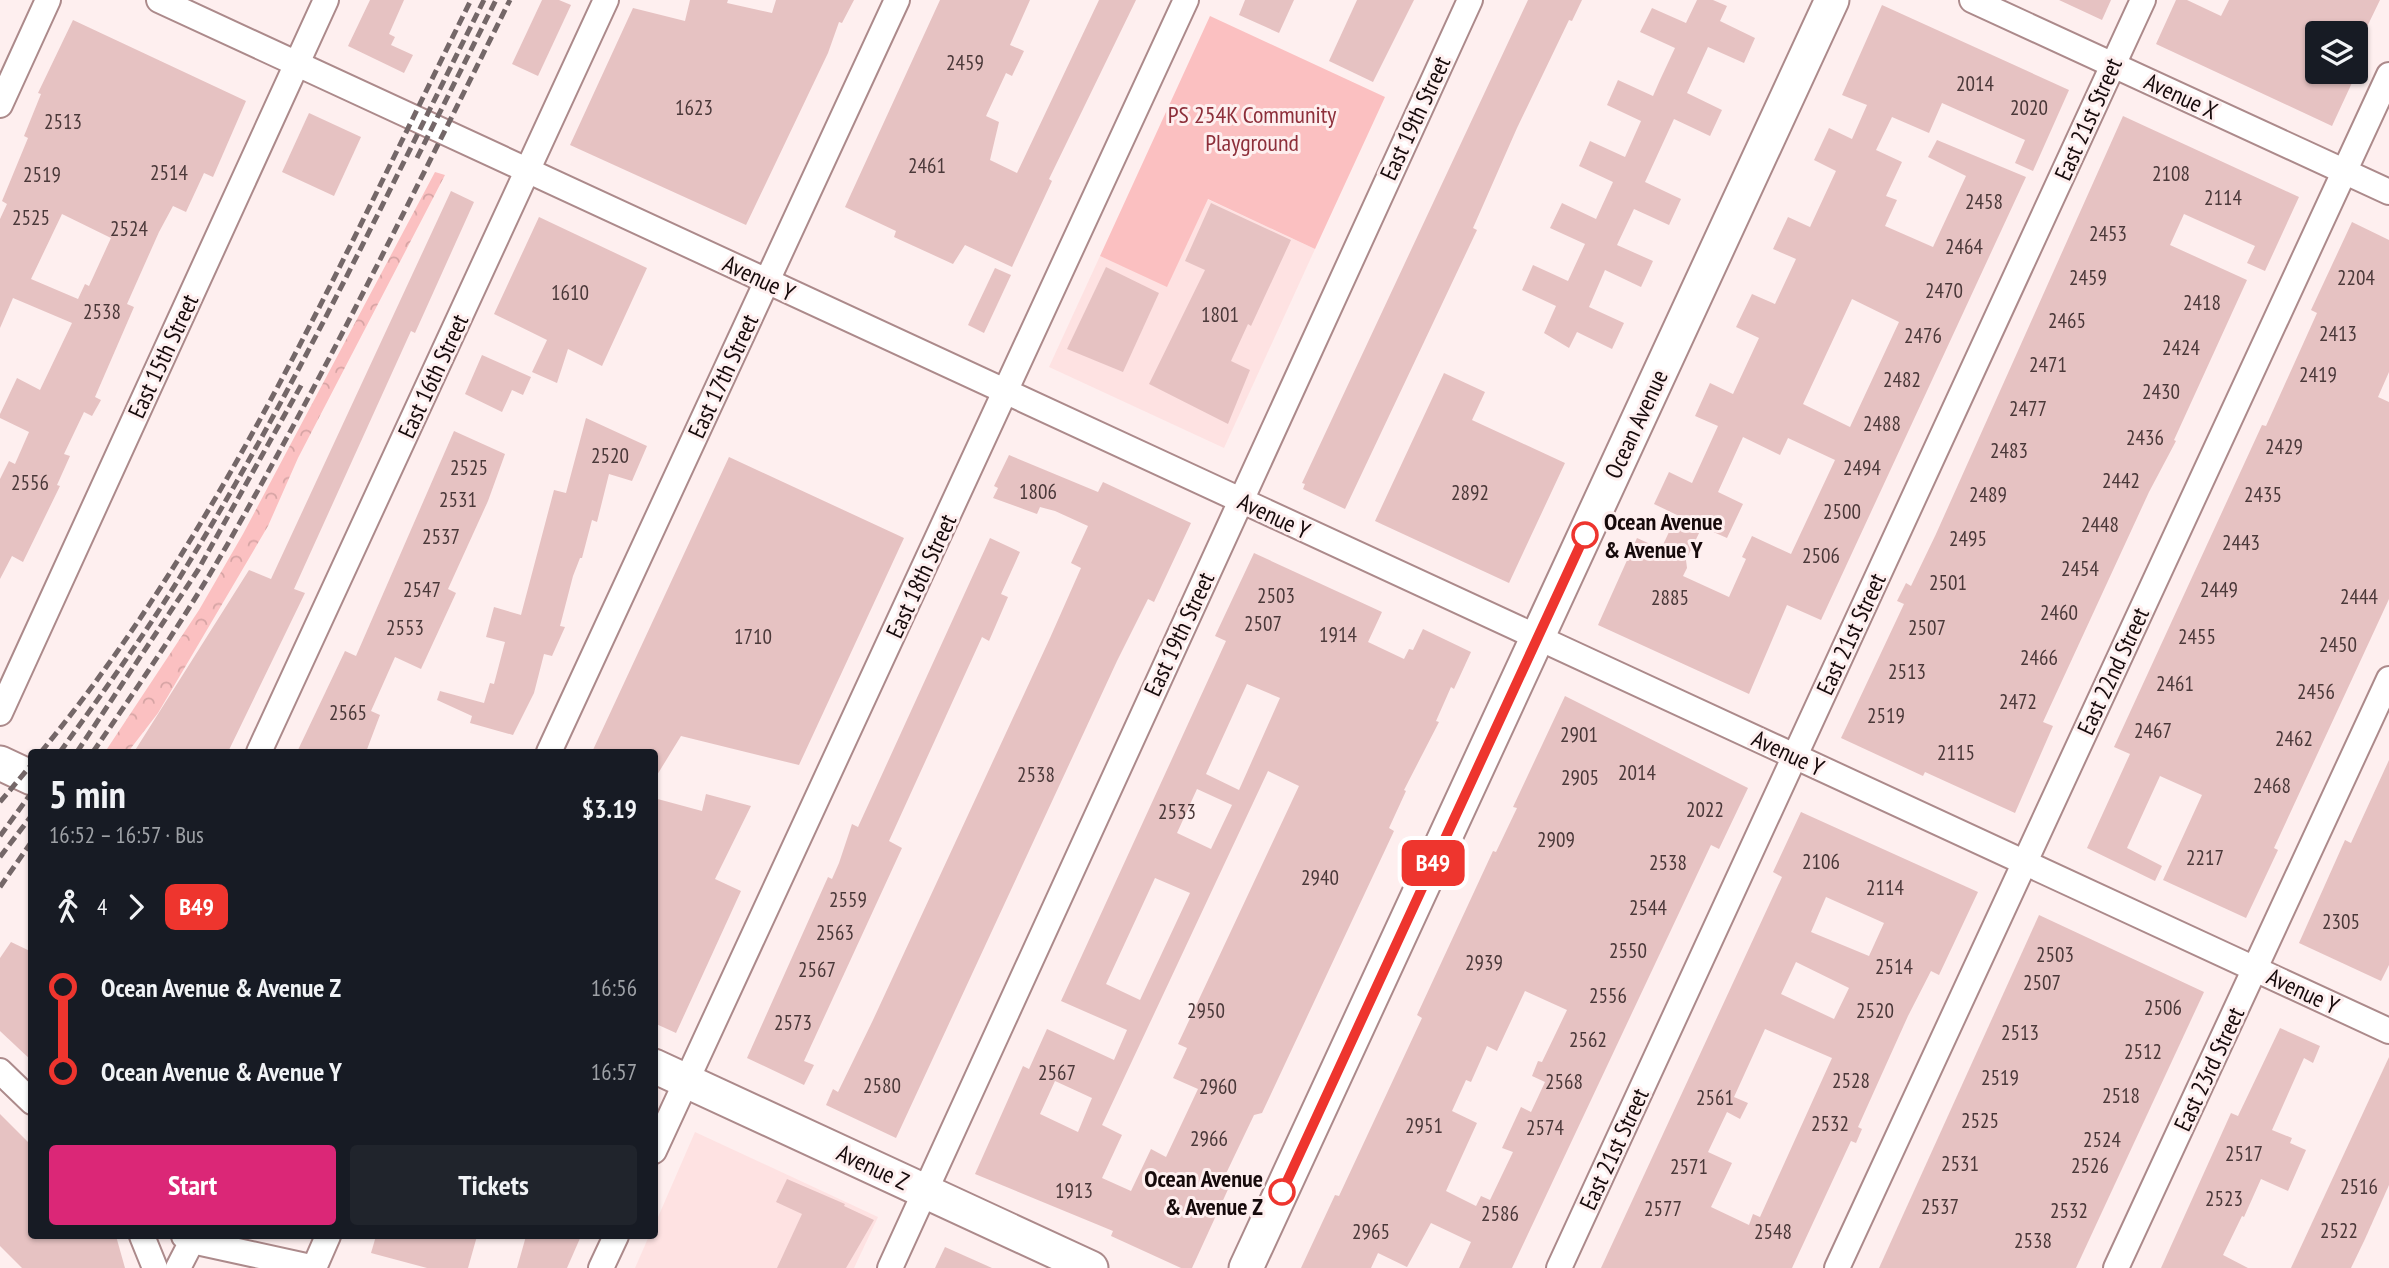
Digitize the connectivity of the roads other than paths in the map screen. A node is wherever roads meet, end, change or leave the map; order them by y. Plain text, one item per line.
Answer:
1 (48, 0) edge
2 (159, 0) edge
3 (326, 0) edge
4 (606, 0) edge
5 (897, 0) edge
6 (1186, 0) edge
7 (1469, 0) edge
8 (1832, 0) edge
9 (1972, 0) edge
10 (2143, 0) edge
11 (297, 64) junction
12 (2113, 65) junction
13 (2389, 75) edge
14 (0, 105) edge
15 (527, 171) junction
16 (2344, 171) junction
17 (2389, 192) edge
18 (767, 281) junction
19 (1006, 392) junction
20 (1240, 500) junction
21 (1538, 637) junction
22 (2389, 679) edge
23 (0, 713) edge
24 (260, 749) edge
25 (550, 749) edge
26 (1794, 756) junction
27 (0, 763) edge
28 (28, 776) edge
29 (2025, 862) junction
30 (2255, 969) junction
31 (2389, 1031) edge
32 (658, 1068) edge
33 (0, 1070) edge
34 (687, 1081) junction
35 (28, 1098) edge
36 (658, 1143) edge
37 (924, 1191) junction
38 (143, 1239) edge
39 (188, 1239) edge
40 (192, 1239) edge
41 (327, 1239) edge
42 (615, 1239) edge
43 (155, 1268) edge
44 (178, 1268) edge
45 (314, 1268) edge
46 (601, 1268) edge
47 (890, 1268) edge
48 (1091, 1268) edge
49 (1246, 1268) edge
50 (1559, 1268) edge
51 (1837, 1268) edge
52 (2116, 1268) edge

1 - 14 street
2 - 11 street, Avenue Y
3 - 11 street, East 15th Street
4 - 15 street, East 16th Street
5 - 18 street, East 17th Street
6 - 19 street, East 18th Street
7 - 20 street, East 19th Street
8 - 21 main road, Ocean Avenue
9 - 12 street, Avenue X
10 - 12 street, East 21st Street
11 - 15 street, Avenue Y
11 - 23 street, East 15th Street
12 - 16 street, Avenue X
12 - 26 street, East 21st Street
13 - 16 street, East 22nd Street
15 - 18 street, Avenue Y
15 - 24 street, East 16th Street
16 - 17 street, Avenue X
16 - 29 street, East 22nd Street
18 - 19 street, Avenue Y
18 - 25 street, East 17th Street
19 - 20 street, Avenue Y
19 - 34 street, East 18th Street
20 - 21 street, Avenue Y
20 - 37 street, East 19th Street
21 - 26 street, Avenue Y
21 - 49 main road, Ocean Avenue
22 - 30 street, East 23rd Street
26 - 29 street, Avenue Y
26 - 50 street, East 21st Street
27 - 28 main road
29 - 30 street, Avenue Y
29 - 51 street, East 22nd Street
30 - 31 street, Avenue Y
30 - 52 street, East 23rd Street
32 - 34 main road, Avenue Z
33 - 35 street
34 - 36 street, East 18th Street
34 - 37 main road, Avenue Z
37 - 47 street, East 19th Street
37 - 48 main road, Avenue Z
38 - 43 street
39 - 44 street
40 - 45 street
41 - 45 street
42 - 46 street

